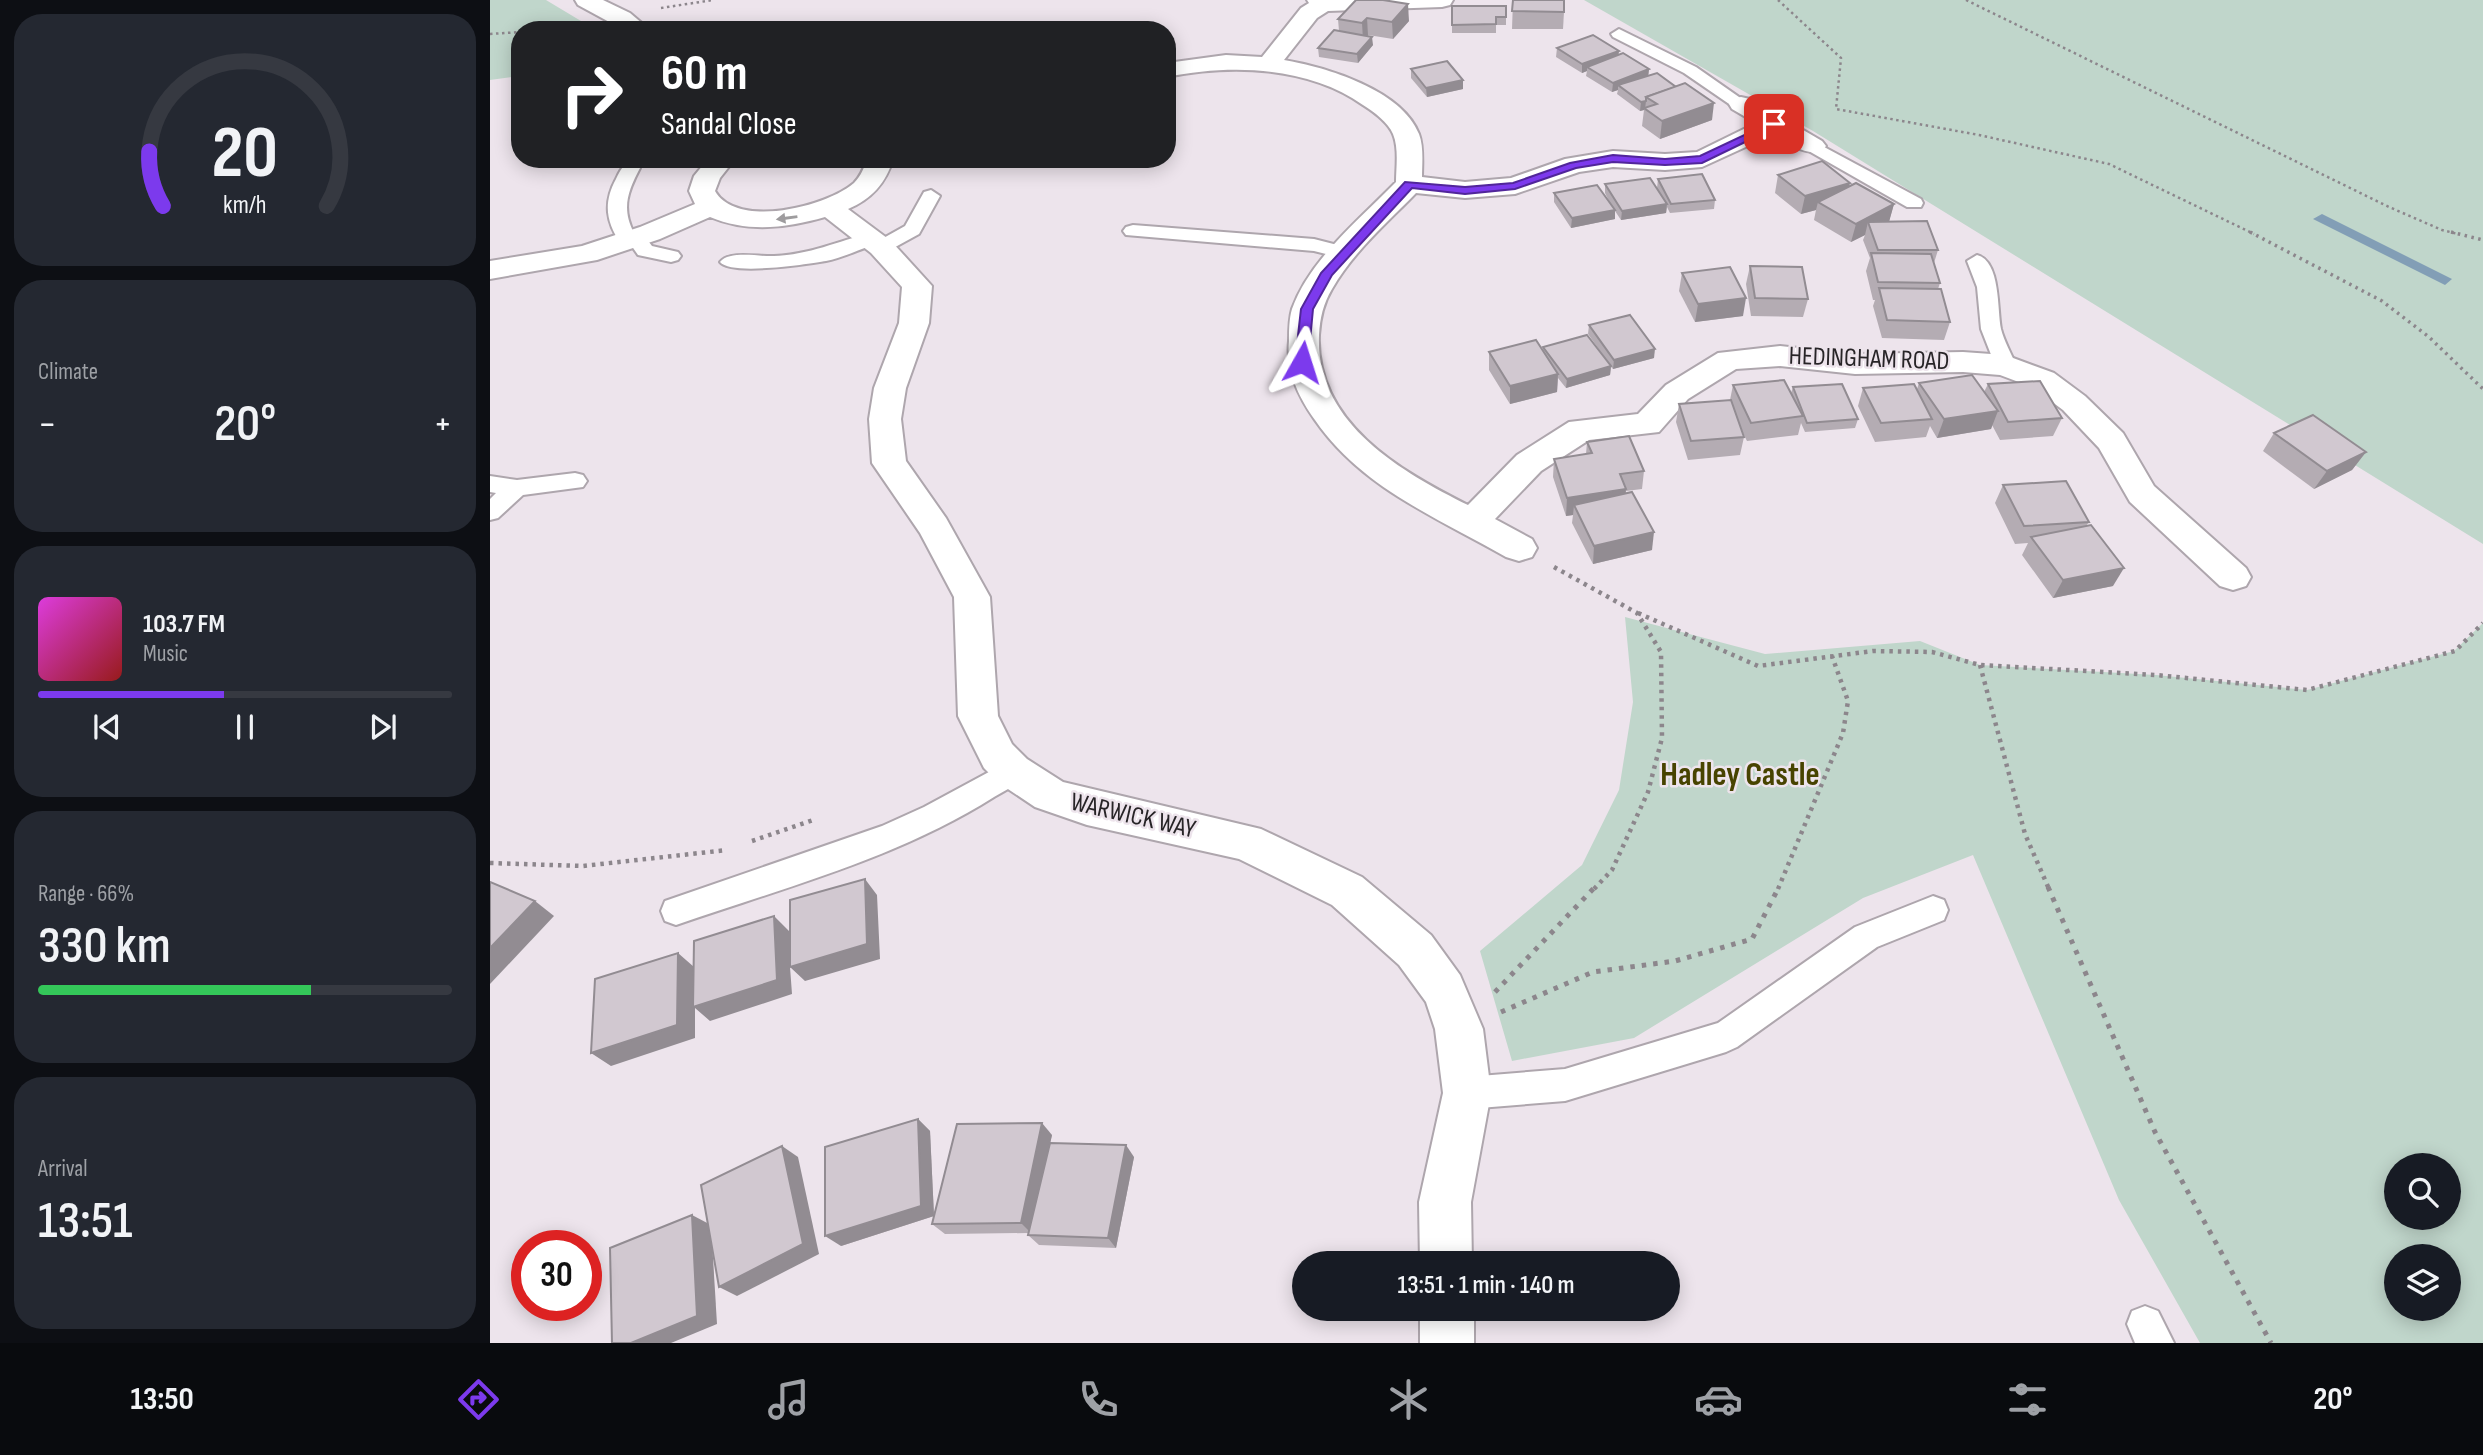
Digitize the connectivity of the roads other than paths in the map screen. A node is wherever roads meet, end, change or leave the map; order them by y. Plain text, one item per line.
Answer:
1 (586, 0) edge
2 (1442, 0) edge
3 (1321, 2) edge
4 (626, 21) edge
5 (1619, 34) dead end
6 (1268, 65) junction
7 (1176, 69) edge
8 (1741, 104) joint
9 (1774, 124) junction
10 (1813, 146) joint
11 (631, 168) dead end
12 (714, 168) edge
13 (879, 168) edge
14 (1409, 184) junction
15 (931, 196) dead end
16 (1914, 203) dead end
17 (711, 207) junction
18 (829, 207) junction
19 (1133, 231) dead end
20 (632, 239) junction
21 (876, 243) junction
22 (1346, 253) junction
23 (671, 256) dead end
24 (1977, 261) dead end
25 (730, 262) dead end
26 (490, 270) edge
27 (2005, 365) junction
28 (575, 481) dead end
29 (490, 484) edge
30 (517, 488) junction
31 (490, 512) edge
32 (1473, 521) junction
33 (1519, 548) road end
34 (2233, 577) dead end
35 (1013, 771) junction
36 (1933, 910) dead end
37 (676, 911) dead end
38 (1467, 1093) junction
39 (1446, 1251) edge
40 (1447, 1321) edge
41 (1447, 1343) edge

1 - 4 street
2 - 3 street
3 - 6 street
5 - 8 lane
6 - 7 street
6 - 14 street
8 - 9 street
9 - 10 street
9 - 14 street
10 - 16 lane
11 - 20 lane
12 - 17 street
13 - 18 street
14 - 22 street
15 - 21 lane
18 -> 17 street
17 - 20 street
18 - 21 street, WARWICK WAY
19 - 22 lane
20 - 23 lane
20 - 26 street
21 - 25 lane
21 - 35 street, WARWICK WAY
22 - 32 street
24 - 27 lane
27 - 32 street, HEDINGHAM ROAD
27 - 34 street, HEDINGHAM ROAD
28 - 30 lane
29 - 30 lane
30 - 31 lane
32 - 33 street
35 - 37 lane
35 - 38 street, WARWICK WAY
36 - 38 lane
38 - 39 street, WARWICK WAY
40 - 41 street

